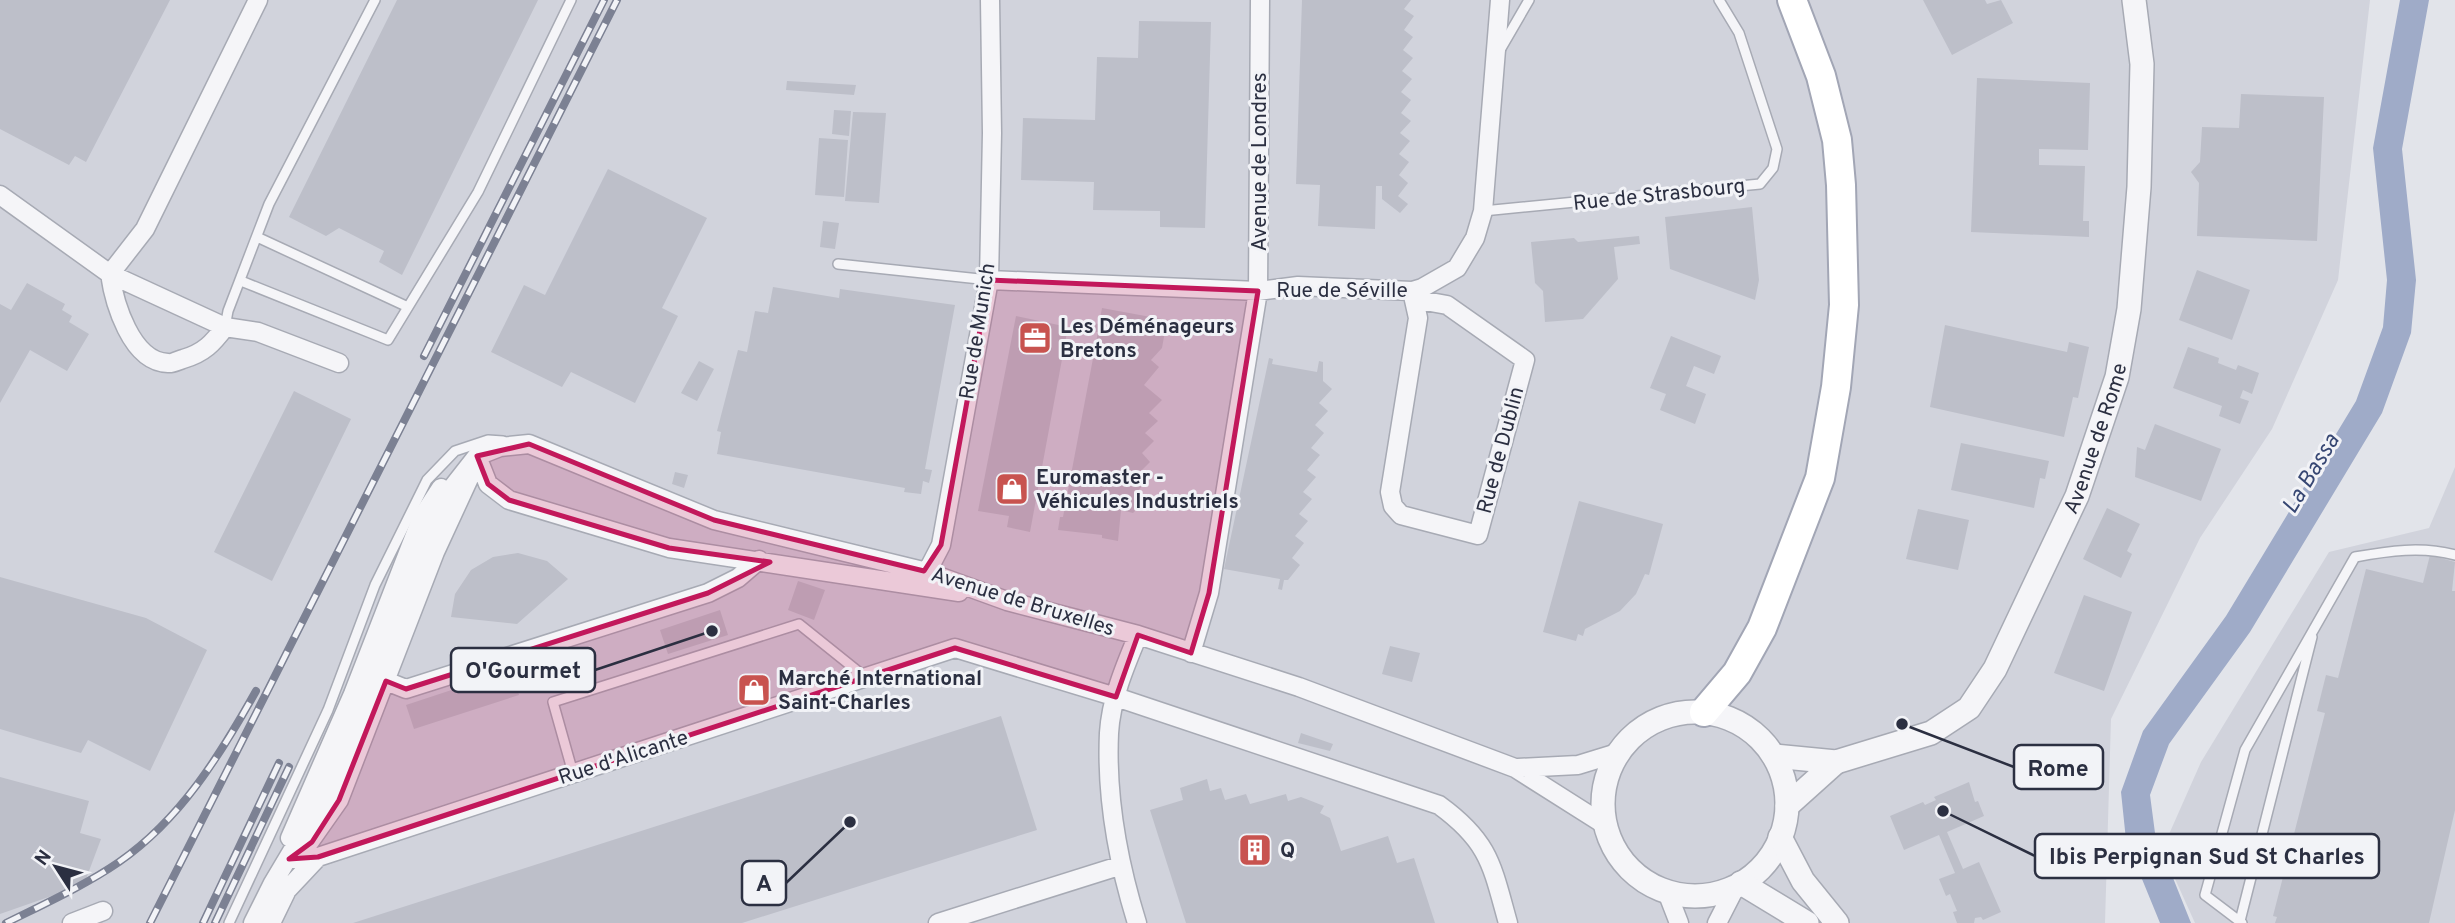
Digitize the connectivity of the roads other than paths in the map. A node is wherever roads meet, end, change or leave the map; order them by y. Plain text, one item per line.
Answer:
1 (258, 0) edge
2 (375, 0) edge
3 (571, 0) edge
4 (990, 0) edge
5 (1260, 0) edge
6 (1500, 0) edge
7 (1530, 0) edge
8 (1719, 0) edge
9 (1783, 0) edge
10 (1792, 0) edge
11 (2134, 0) edge
12 (1495, 59) junction
13 (1821, 76) junction
14 (0, 195) edge
15 (1483, 211) junction
16 (257, 237) junction
17 (838, 264) dead end
18 (110, 274) junction
19 (989, 280) junction
20 (241, 281) junction
21 (1258, 291) junction
22 (1413, 295) junction
23 (408, 307) junction
24 (225, 327) junction
25 (339, 363) dead end
26 (529, 444) junction
27 (477, 456) junction
28 (2455, 555) edge
29 (759, 560) junction
30 (928, 572) junction
31 (1007, 601) junction
32 (2315, 627) junction
33 (1138, 635) junction
34 (1191, 653) junction
35 (866, 678) junction
36 (386, 681) junction
37 (1116, 697) junction
38 (1704, 712) junction
39 (1617, 753) junction
40 (1774, 756) junction
41 (1836, 762) junction
42 (1515, 768) junction
43 (573, 773) junction
44 (1787, 806) junction
45 (1605, 825) junction
46 (1780, 837) junction
47 (318, 857) junction
48 (289, 859) junction
49 (1119, 866) junction
50 (273, 883) junction
51 (1739, 884) junction
52 (1667, 892) junction
53 (103, 911) dead end
54 (2241, 922) edge
55 (72, 923) edge
56 (229, 923) edge
57 (253, 923) edge
58 (271, 923) edge
59 (938, 923) edge
60 (1137, 923) edge
61 (1508, 923) edge
62 (1679, 923) edge
63 (1717, 923) edge
64 (1807, 923) edge
65 (1837, 923) edge

1 - 18 street
2 - 16 lane
3 - 23 lane
4 - 19 street, Rue de Munich
5 - 21 street, Avenue de Londres
6 - 12 street, Rue de Séville
7 - 12 lane
8 - 15 lane, Rue de Strasbourg
9 - 13 street
10 - 13 main road
11 - 41 street, Avenue de Rome
12 - 15 street, Rue de Séville
13 - 38 main road
14 - 18 street
15 - 22 street, Rue de Séville
16 - 20 lane
16 - 23 lane
17 - 19 lane
18 - 24 street
18 - 24 street
19 - 21 street, Rue de Séville
19 - 30 street, Rue de Munich
20 - 23 lane
20 - 24 lane
21 - 22 street, Rue de Séville
21 - 34 street, Avenue de Londres
22 - 22 street, Rue de Dublin
24 - 25 street
26 - 27 street
26 - 30 street, Avenue de Bruxelles
26 - 56 lane
27 - 29 street
27 - 36 street
27 - 48 street
27 - 50 street
28 - 32 lane
29 - 31 street
29 - 36 street
30 - 31 street, Avenue de Bruxelles
31 - 33 street, Avenue de Bruxelles
32 - 54 lane
32 - 54 lane
33 - 34 street, Avenue de Bruxelles
33 - 37 street
34 - 42 street, Avenue de Bruxelles
35 - 37 street, Rue d'Alicante
35 - 43 street, Rue d'Alicante
35 - 43 lane
36 - 48 street
37 - 49 street
37 - 61 street
38 - 39 street
38 - 40 street
39 - 42 street, Avenue de Bruxelles
39 - 45 street
40 - 41 street, Avenue de Rome
40 - 44 street
41 - 44 street, Avenue de Rome
42 - 45 street, Avenue de Bruxelles
43 - 47 street, Rue d'Alicante
44 - 46 street
45 - 52 street
46 - 51 street
46 - 65 street
47 - 48 street, Rue d'Alicante
47 - 58 street
48 - 50 street
49 - 59 street
49 - 60 street
50 - 57 street
51 - 52 street
51 - 63 street
51 - 64 street
52 - 62 street
53 - 55 street

